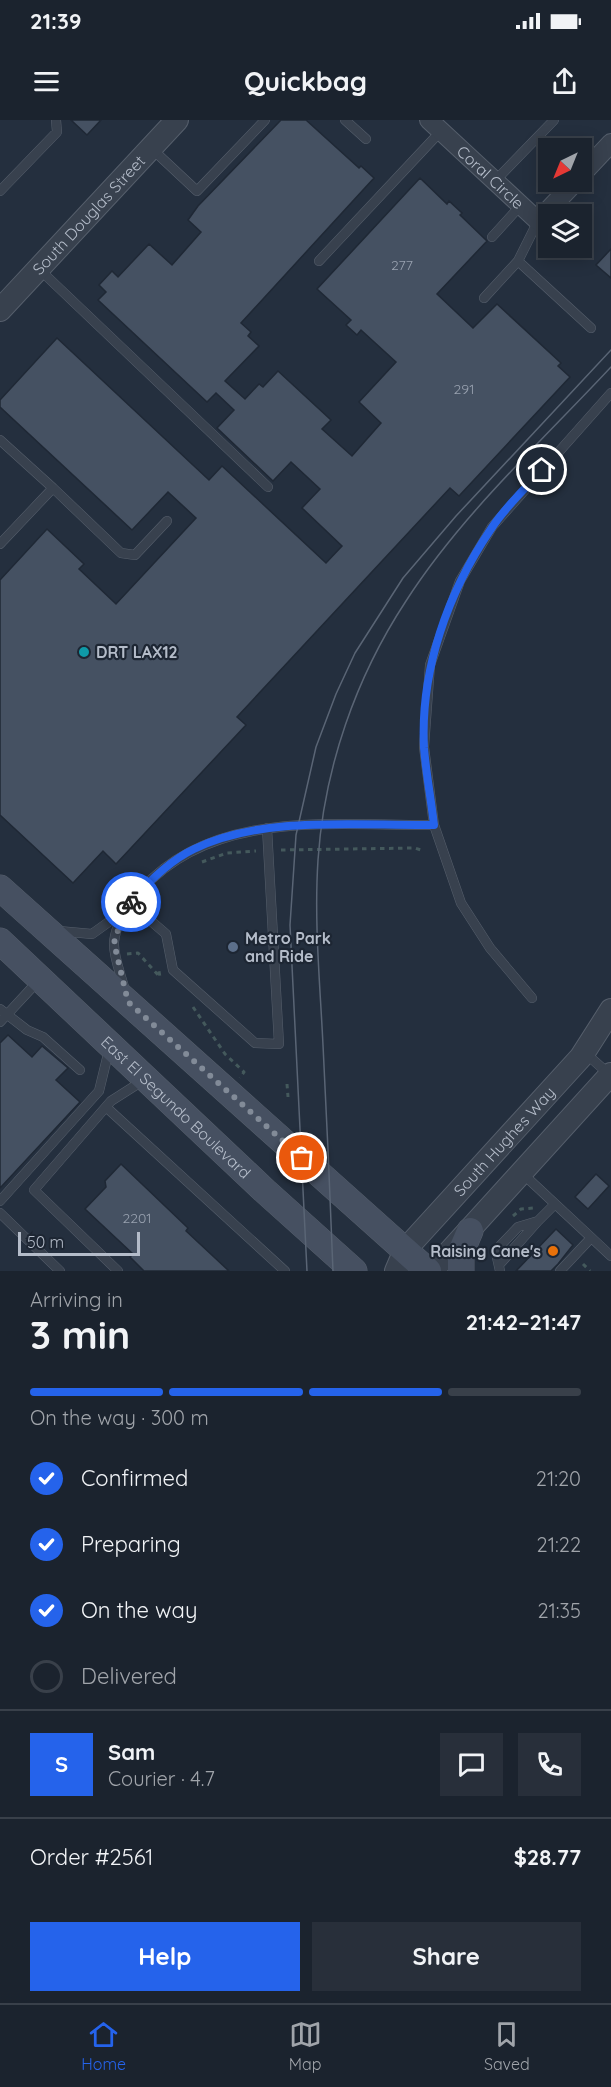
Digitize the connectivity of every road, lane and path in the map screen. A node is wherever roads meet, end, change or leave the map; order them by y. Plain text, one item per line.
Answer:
1 (56, 120) edge
2 (177, 120) edge
3 (265, 120) edge
4 (345, 120) edge
5 (554, 120) edge
6 (435, 126) edge
7 (366, 139) dead end
8 (611, 143) edge
9 (152, 148) junction
10 (592, 163) edge
11 (495, 181) junction
12 (0, 191) edge
13 (566, 192) edge
14 (554, 204) edge
15 (521, 205) junction
16 (538, 221) joint
17 (492, 237) dead end
18 (319, 261) dead end
19 (518, 261) junction
20 (39, 269) junction
21 (484, 298) dead end
22 (0, 310) edge
23 (591, 328) dead end
24 (611, 393) edge
25 (0, 440) edge
26 (268, 487) dead end
27 (52, 488) junction
28 (167, 521) dead end
29 (0, 544) edge
30 (434, 825) junction
31 (267, 828) junction
32 (268, 850) junction
33 (424, 851) dead end
34 (197, 865) dead end
35 (0, 888) edge
36 (127, 907) junction
37 (39, 924) junction
38 (0, 941) edge
39 (122, 954) dead end
40 (158, 964) dead end
41 (40, 979) junction
42 (532, 999) dead end
43 (128, 1002) junction
44 (193, 1007) dead end
45 (611, 1010) edge
46 (2, 1015) edge
47 (110, 1045) junction
48 (584, 1052) junction
49 (80, 1070) dead end
50 (611, 1076) edge
51 (146, 1078) junction
52 (240, 1079) dead end
53 (287, 1084) dead end
54 (288, 1097) dead end
55 (106, 1107) junction
56 (522, 1173) junction
57 (0, 1201) edge
58 (555, 1204) junction
59 (0, 1213) edge
60 (470, 1231) junction
61 (591, 1238) junction
62 (611, 1257) edge
63 (401, 1261) edge
64 (500, 1268) edge
65 (60, 1271) edge
66 (118, 1271) edge
67 (285, 1271) edge
68 (354, 1271) edge
69 (430, 1271) edge
70 (461, 1271) edge
71 (560, 1271) edge

1 - 12 lane
2 - 9 street, South Douglas Street
3 - 9 lane
4 - 7 lane
5 - 11 lane
6 - 11 street, Coral Circle
6 - 18 lane
8 - 10 street
9 - 20 street, South Douglas Street
11 - 15 street, Coral Circle
13 - 14 street, Coral Circle
15 - 16 street, Coral Circle
15 - 17 lane
16 - 19 lane
19 - 21 lane
19 - 23 lane
20 - 22 street, South Douglas Street
20 - 26 lane
24 - 30 lane
25 - 27 lane
27 - 28 lane
27 - 29 lane
30 - 31 lane
30 - 42 lane
31 - 32 lane
31 - 36 lane
32 - 33 path
32 - 34 path
32 - 36 lane
35 - 37 main road
36 - 37 lane
36 - 43 lane
37 - 43 main road
38 - 41 main road, East El Segundo Boulevard
39 - 40 path
41 - 46 lane
41 - 47 main road, East El Segundo Boulevard
43 - 63 main road
44 - 52 path
45 - 48 street, South Hughes Way
46 - 49 lane
47 - 51 main road, East El Segundo Boulevard
47 - 57 lane
48 - 50 lane
48 - 63 street, South Hughes Way
50 - 56 street
51 - 55 lane
51 - 68 main road, East El Segundo Boulevard
53 - 54 path
55 - 66 lane
55 - 67 lane
56 - 58 lane
56 - 60 street
58 - 61 lane
58 - 64 lane
59 - 65 lane
60 - 69 street
60 - 70 main road
61 - 62 lane
61 - 71 lane
63 - 69 main road

